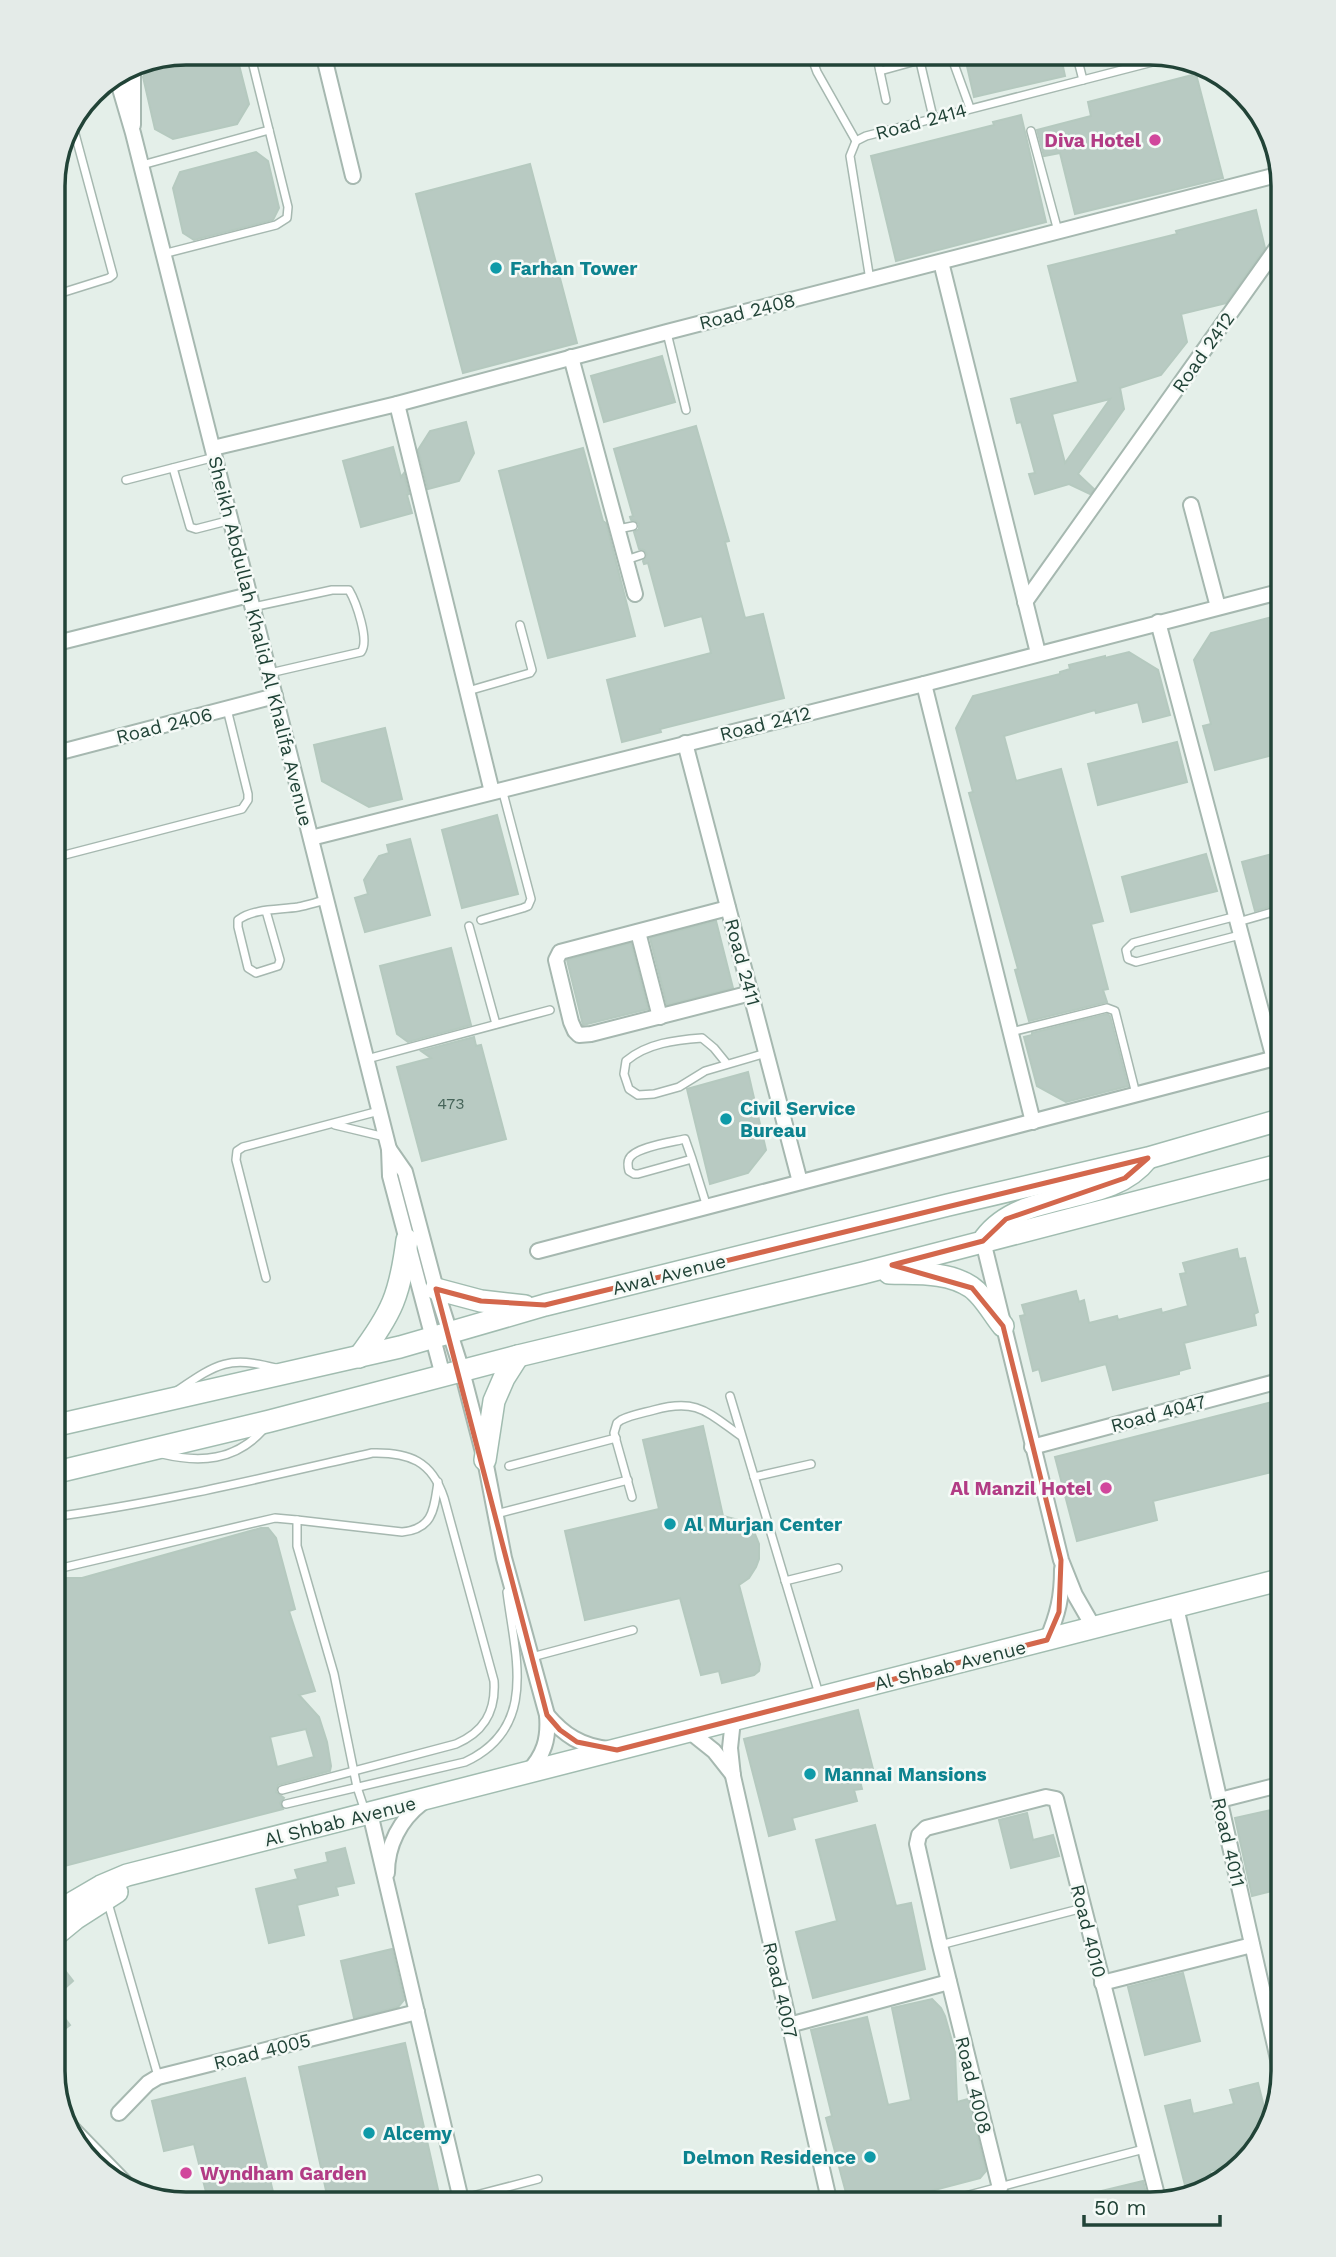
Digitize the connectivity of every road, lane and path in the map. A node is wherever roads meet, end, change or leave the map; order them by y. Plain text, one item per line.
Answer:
1 (253, 65) edge
2 (326, 65) edge
3 (814, 65) edge
4 (879, 65) edge
5 (897, 65) edge
6 (921, 65) edge
7 (953, 65) edge
8 (1079, 65) edge
9 (1140, 65) edge
10 (880, 71) junction
11 (133, 77) edge
12 (1083, 79) junction
13 (119, 85) edge
14 (886, 100) dead end
15 (970, 108) junction
16 (933, 117) junction
17 (269, 130) junction
18 (1031, 131) dead end
19 (133, 133) junction
20 (76, 136) edge
21 (856, 141) junction
22 (141, 165) junction
23 (353, 176) dead end
24 (1270, 177) edge
25 (1058, 231) junction
26 (163, 254) junction
27 (1271, 256) edge
28 (941, 262) junction
29 (870, 280) junction
30 (65, 292) edge
31 (667, 332) junction
32 (571, 358) junction
33 (397, 404) junction
34 (686, 410) dead end
35 (214, 452) junction
36 (173, 468) junction
37 (126, 480) dead end
38 (1191, 505) dead end
39 (231, 520) junction
40 (633, 526) dead end
41 (618, 529) junction
42 (641, 555) dead end
43 (626, 559) junction
44 (1271, 593) edge
45 (635, 594) dead end
46 (251, 601) junction
47 (1025, 603) junction
48 (1218, 607) junction
49 (1158, 622) junction
50 (520, 625) dead end
51 (65, 641) edge
52 (1038, 653) junction
53 (269, 673) junction
54 (924, 684) junction
55 (468, 691) junction
56 (275, 696) junction
57 (227, 709) junction
58 (685, 743) junction
59 (65, 751) edge
60 (497, 790) junction
61 (311, 838) junction
62 (65, 855) edge
63 (326, 899) junction
64 (728, 908) junction
65 (266, 911) junction
66 (1271, 913) edge
67 (481, 920) dead end
68 (1238, 924) junction
69 (469, 926) dead end
70 (638, 932) junction
71 (751, 993) junction
72 (550, 1010) dead end
73 (660, 1017) junction
74 (496, 1024) junction
75 (1011, 1032) junction
76 (1271, 1035) edge
77 (766, 1053) junction
78 (367, 1059) junction
79 (1271, 1060) edge
80 (727, 1064) junction
81 (1137, 1095) junction
82 (380, 1111) junction
83 (1033, 1122) junction
84 (1271, 1122) edge
85 (331, 1124) junction
86 (388, 1143) junction
87 (1148, 1158) junction
88 (692, 1159) junction
89 (1271, 1167) edge
90 (800, 1182) junction
91 (706, 1207) junction
92 (407, 1240) junction
93 (983, 1241) junction
94 (538, 1251) dead end
95 (863, 1273) junction
96 (266, 1278) dead end
97 (436, 1289) junction
98 (545, 1305) junction
99 (1003, 1326) junction
100 (442, 1336) junction
101 (518, 1356) junction
102 (359, 1357) junction
103 (452, 1374) junction
104 (1271, 1383) edge
105 (730, 1396) dead end
106 (65, 1423) edge
107 (741, 1437) junction
108 (616, 1438) junction
109 (1032, 1447) junction
110 (485, 1460) junction
111 (811, 1464) dead end
112 (509, 1466) dead end
113 (65, 1467) edge
114 (754, 1477) junction
115 (628, 1480) junction
116 (438, 1481) junction
117 (632, 1497) dead end
118 (495, 1514) junction
119 (65, 1515) edge
120 (297, 1520) junction
121 (504, 1558) junction
122 (1061, 1560) junction
123 (65, 1567) edge
124 (838, 1568) dead end
125 (785, 1581) junction
126 (1271, 1582) edge
127 (1176, 1607) junction
128 (1094, 1628) junction
129 (633, 1630) dead end
130 (1047, 1640) junction
131 (532, 1657) junction
132 (820, 1698) junction
133 (547, 1715) junction
134 (733, 1720) junction
135 (689, 1731) junction
136 (617, 1750) junction
137 (354, 1771) junction
138 (527, 1773) junction
139 (733, 1776) junction
140 (357, 1787) junction
141 (1271, 1787) edge
142 (282, 1790) dead end
143 (428, 1798) junction
144 (1220, 1800) junction
145 (286, 1804) dead end
146 (368, 1814) junction
147 (919, 1835) joint
148 (152, 1869) junction
149 (387, 1888) junction
150 (107, 1898) junction
151 (65, 1907) edge
152 (1083, 1908) junction
153 (65, 1928) edge
154 (940, 1945) junction
155 (1252, 1945) junction
156 (949, 1982) junction
157 (1102, 1983) junction
158 (417, 2012) junction
159 (789, 2025) junction
160 (1271, 2029) edge
161 (158, 2077) junction
162 (119, 2113) dead end
163 (1144, 2149) junction
164 (538, 2179) dead end
165 (1000, 2188) junction
166 (459, 2192) edge
167 (494, 2192) edge
168 (827, 2192) edge
169 (985, 2192) edge
170 (1156, 2192) edge

1 - 17 lane
2 - 23 street
3 - 21 lane
4 - 10 lane
5 - 10 lane
6 - 16 lane
7 - 15 lane
8 - 12 lane
9 - 12 lane, Road 2414
10 - 14 lane
11 - 19 street, Sheikh Abdullah Khalid Al Khalifa Avenue
12 - 15 lane, Road 2414
13 - 19 street, Sheikh Abdullah Khalid Al Khalifa Avenue
15 - 16 lane, Road 2414
16 - 21 lane, Road 2414
17 - 22 lane
17 - 26 lane
18 - 25 lane
19 - 22 street, Sheikh Abdullah Khalid Al Khalifa Avenue
20 - 30 lane
21 - 29 lane, Road 2414
22 - 26 street, Sheikh Abdullah Khalid Al Khalifa Avenue
24 - 25 street, Road 2408
25 - 28 street, Road 2408
26 - 35 street, Sheikh Abdullah Khalid Al Khalifa Avenue
27 - 47 street, Road 2412
28 - 29 street, Road 2408
28 - 47 street
29 - 31 street, Road 2408
31 - 32 street, Road 2408
31 - 34 lane
32 - 33 street, Road 2408
32 - 41 street
33 - 35 street, Road 2408
33 - 55 street
35 - 36 lane
35 - 39 street, Sheikh Abdullah Khalid Al Khalifa Avenue
36 - 37 lane
36 - 39 lane
38 - 48 street
39 - 46 street, Sheikh Abdullah Khalid Al Khalifa Avenue
40 - 41 lane
41 - 43 street
42 - 43 lane
43 - 45 street
44 - 48 street, Road 2412
46 - 51 street
46 - 53 street, Sheikh Abdullah Khalid Al Khalifa Avenue
46 - 53 lane
47 - 52 street
48 - 49 street, Road 2412
49 - 52 street, Road 2412
49 - 68 street
50 - 55 lane
52 - 54 street, Road 2412
53 - 56 street, Sheikh Abdullah Khalid Al Khalifa Avenue
54 - 58 street, Road 2412
54 - 75 street
55 - 60 street
56 - 57 street, Road 2406
56 - 61 street, Sheikh Abdullah Khalid Al Khalifa Avenue
57 - 59 street, Road 2406
57 - 62 lane
58 - 60 street, Road 2412
58 - 64 street, Road 2411
60 - 61 street, Road 2412
60 - 67 lane
61 - 63 street, Sheikh Abdullah Khalid Al Khalifa Avenue
63 - 65 lane
63 - 78 street, Sheikh Abdullah Khalid Al Khalifa Avenue
64 - 70 street
64 - 71 street, Road 2411
65 - 65 lane
66 - 68 lane
68 - 68 lane
68 - 76 street
69 - 74 lane
70 - 73 street
70 - 73 street
71 - 73 street
71 - 77 street, Road 2411
72 - 74 lane
74 - 78 lane
75 - 81 lane
75 - 83 street
77 - 80 lane
77 - 90 street, Road 2411
78 - 82 street, Sheikh Abdullah Khalid Al Khalifa Avenue
79 - 81 street
80 - 80 lane
81 - 83 street
82 - 85 lane
82 - 86 street, Sheikh Abdullah Khalid Al Khalifa Avenue
83 - 90 street
84 - 87 main road, Awal Avenue
85 - 86 lane
85 - 96 lane
86 - 92 street, Sheikh Abdullah Khalid Al Khalifa Avenue
86 - 97 street, Sheikh Abdullah Khalid Al Khalifa Avenue
87 - 93 main road
87 - 98 main road, Awal Avenue
88 - 88 lane
88 - 91 lane
89 - 93 main road
90 - 91 street
91 - 94 street
92 - 100 street, Sheikh Abdullah Khalid Al Khalifa Avenue
92 - 102 main road
93 - 95 main road
93 - 99 street
95 - 99 main road
95 - 101 main road
97 - 98 main road
97 - 100 street, Sheikh Abdullah Khalid Al Khalifa Avenue
98 - 100 main road, Awal Avenue
99 - 109 street
100 - 102 main road, Awal Avenue
100 - 103 street, Sheikh Abdullah Khalid Al Khalifa Avenue
101 - 103 main road
101 - 110 main road
102 - 106 main road, Awal Avenue
103 - 110 street
103 - 113 main road
104 - 109 street, Road 4047
105 - 107 lane
107 - 108 lane
107 - 114 lane
108 - 112 lane
108 - 115 lane
109 - 122 street
110 - 118 street
111 - 114 lane
114 - 125 lane
115 - 117 lane
115 - 118 lane
116 - 119 lane
116 - 120 lane
116 - 137 lane
118 - 121 street
120 - 123 lane
120 - 137 lane
121 - 131 street
121 - 140 lane
122 - 128 street
122 - 130 street
124 - 125 lane
125 - 132 lane
126 - 127 main road, Al Shbab Avenue
127 - 128 main road, Al Shbab Avenue
127 - 144 street, Road 4011
128 - 130 main road, Al Shbab Avenue
129 - 131 lane
130 - 132 main road, Al Shbab Avenue
131 - 133 street
132 - 134 main road, Al Shbab Avenue
133 - 136 street, Al Shbab Avenue
133 - 138 street
134 - 135 main road, Al Shbab Avenue
134 - 139 street, Road 4007
135 - 136 main road, Al Shbab Avenue
135 - 139 street, Road 4007
136 - 138 main road, Al Shbab Avenue
137 - 140 lane
137 - 142 lane
138 - 143 main road, Al Shbab Avenue
139 - 159 street, Road 4007
140 - 145 lane
140 - 146 lane
141 - 144 street
143 - 146 main road, Al Shbab Avenue
143 - 149 street
144 - 155 street, Road 4011
146 - 148 main road, Al Shbab Avenue
146 - 149 street
147 - 152 street, Road 4010
147 - 154 street, Road 4008
148 - 150 main road, Al Shbab Avenue
148 - 151 main road, Al Shbab Avenue
149 - 158 street
150 - 153 main road, Al Shbab Avenue
150 - 161 lane
152 - 154 lane
152 - 157 street, Road 4010
154 - 156 street, Road 4008
155 - 157 street
155 - 160 street, Road 4011
156 - 159 street
156 - 165 street, Road 4008
157 - 163 street, Road 4010
158 - 161 street, Road 4005
158 - 166 street
159 - 168 street, Road 4007
161 - 162 street, Road 4005
163 - 165 lane
163 - 170 street, Road 4010
164 - 167 lane
165 - 169 lane

